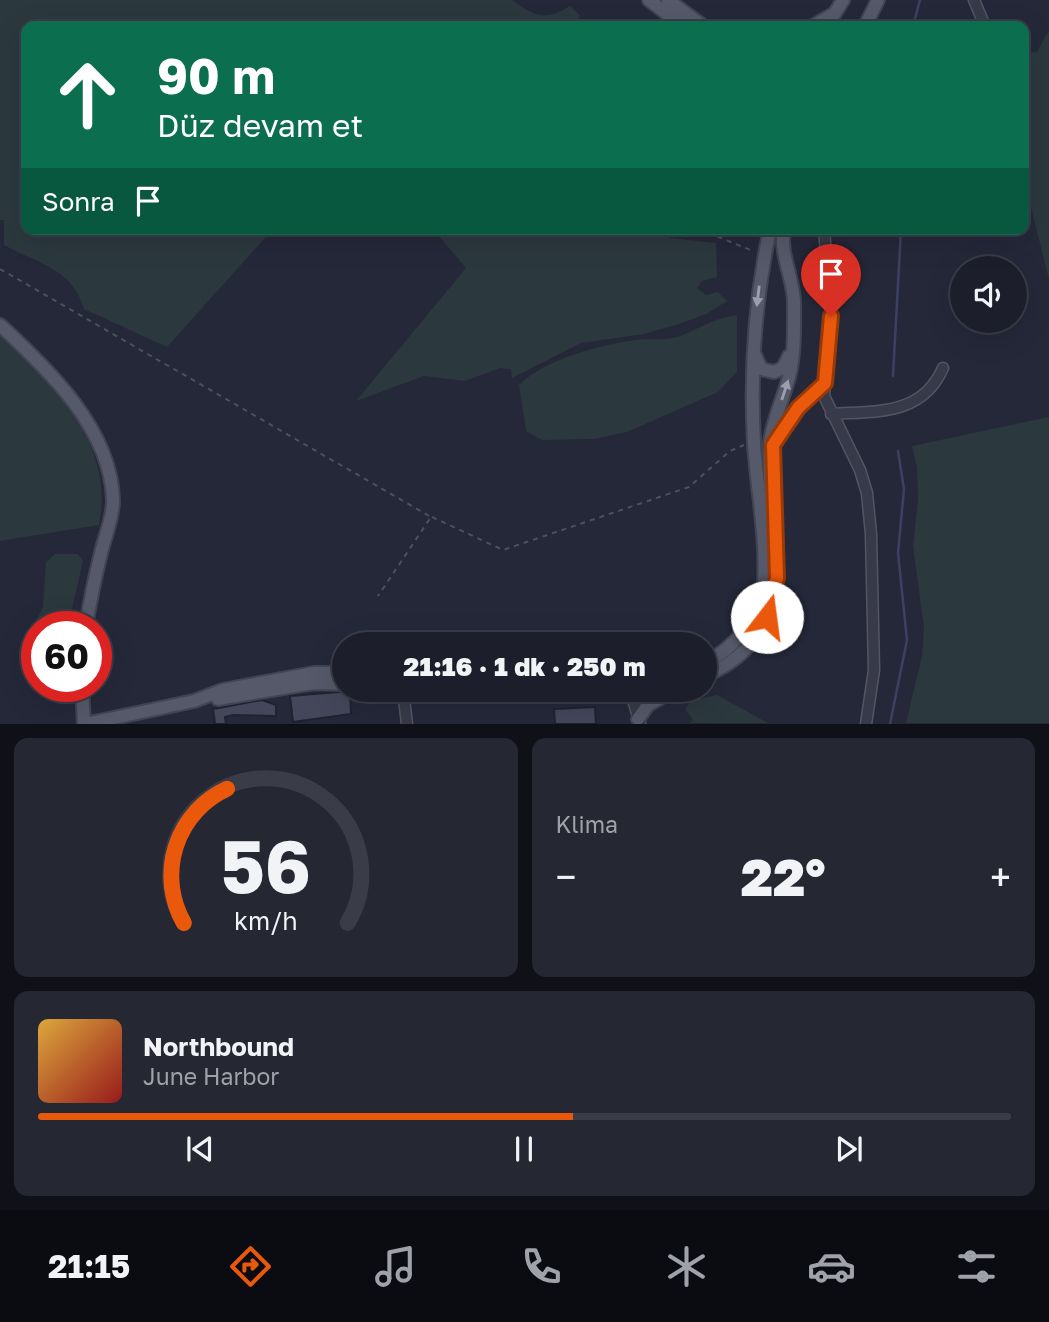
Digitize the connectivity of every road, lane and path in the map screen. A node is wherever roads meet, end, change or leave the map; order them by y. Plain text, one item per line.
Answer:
1 (649, 0) edge
2 (668, 0) edge
3 (843, 0) edge
4 (878, 0) edge
5 (974, 0) edge
6 (835, 13) junction
7 (676, 21) edge
8 (696, 21) edge
9 (821, 21) edge
10 (830, 21) edge
11 (868, 21) edge
12 (983, 21) edge
13 (713, 235) edge
14 (769, 235) edge
15 (784, 235) edge
16 (824, 235) edge
17 (764, 256) junction
18 (0, 269) edge
19 (0, 325) edge
20 (793, 327) junction
21 (754, 351) junction
22 (943, 368) dead end
23 (825, 383) junction
24 (831, 414) junction
25 (754, 441) junction
26 (773, 505) junction
27 (431, 517) junction
28 (378, 596) dead end
29 (89, 611) edge
30 (717, 654) edge
31 (717, 668) edge
32 (332, 673) edge
33 (332, 684) edge
34 (194, 701) junction
35 (83, 702) edge
36 (404, 702) edge
37 (633, 702) edge
38 (653, 702) edge
39 (151, 718) edge
40 (639, 721) edge
41 (84, 723) edge
42 (407, 723) edge
43 (866, 723) edge

1 - 7 main road
2 - 8 main road
3 - 6 main road
4 - 11 main road
5 - 12 street
6 - 9 main road
6 - 10 main road
13 - 17 path
14 - 17 main road
15 - 20 main road
16 - 23 street
17 -> 21 main road
18 - 27 path
19 - 29 main road
20 - 21 main road
26 -> 20 main road
21 - 25 main road
22 - 24 street
23 - 24 street
23 - 26 street
24 - 43 street
25 - 27 path
25 - 30 main road
26 - 31 main road
27 - 28 path
32 - 34 main road
33 - 34 main road
34 - 39 main road
35 - 41 main road
36 - 42 street
37 - 40 street
38 - 40 main road
39 - 41 main road

